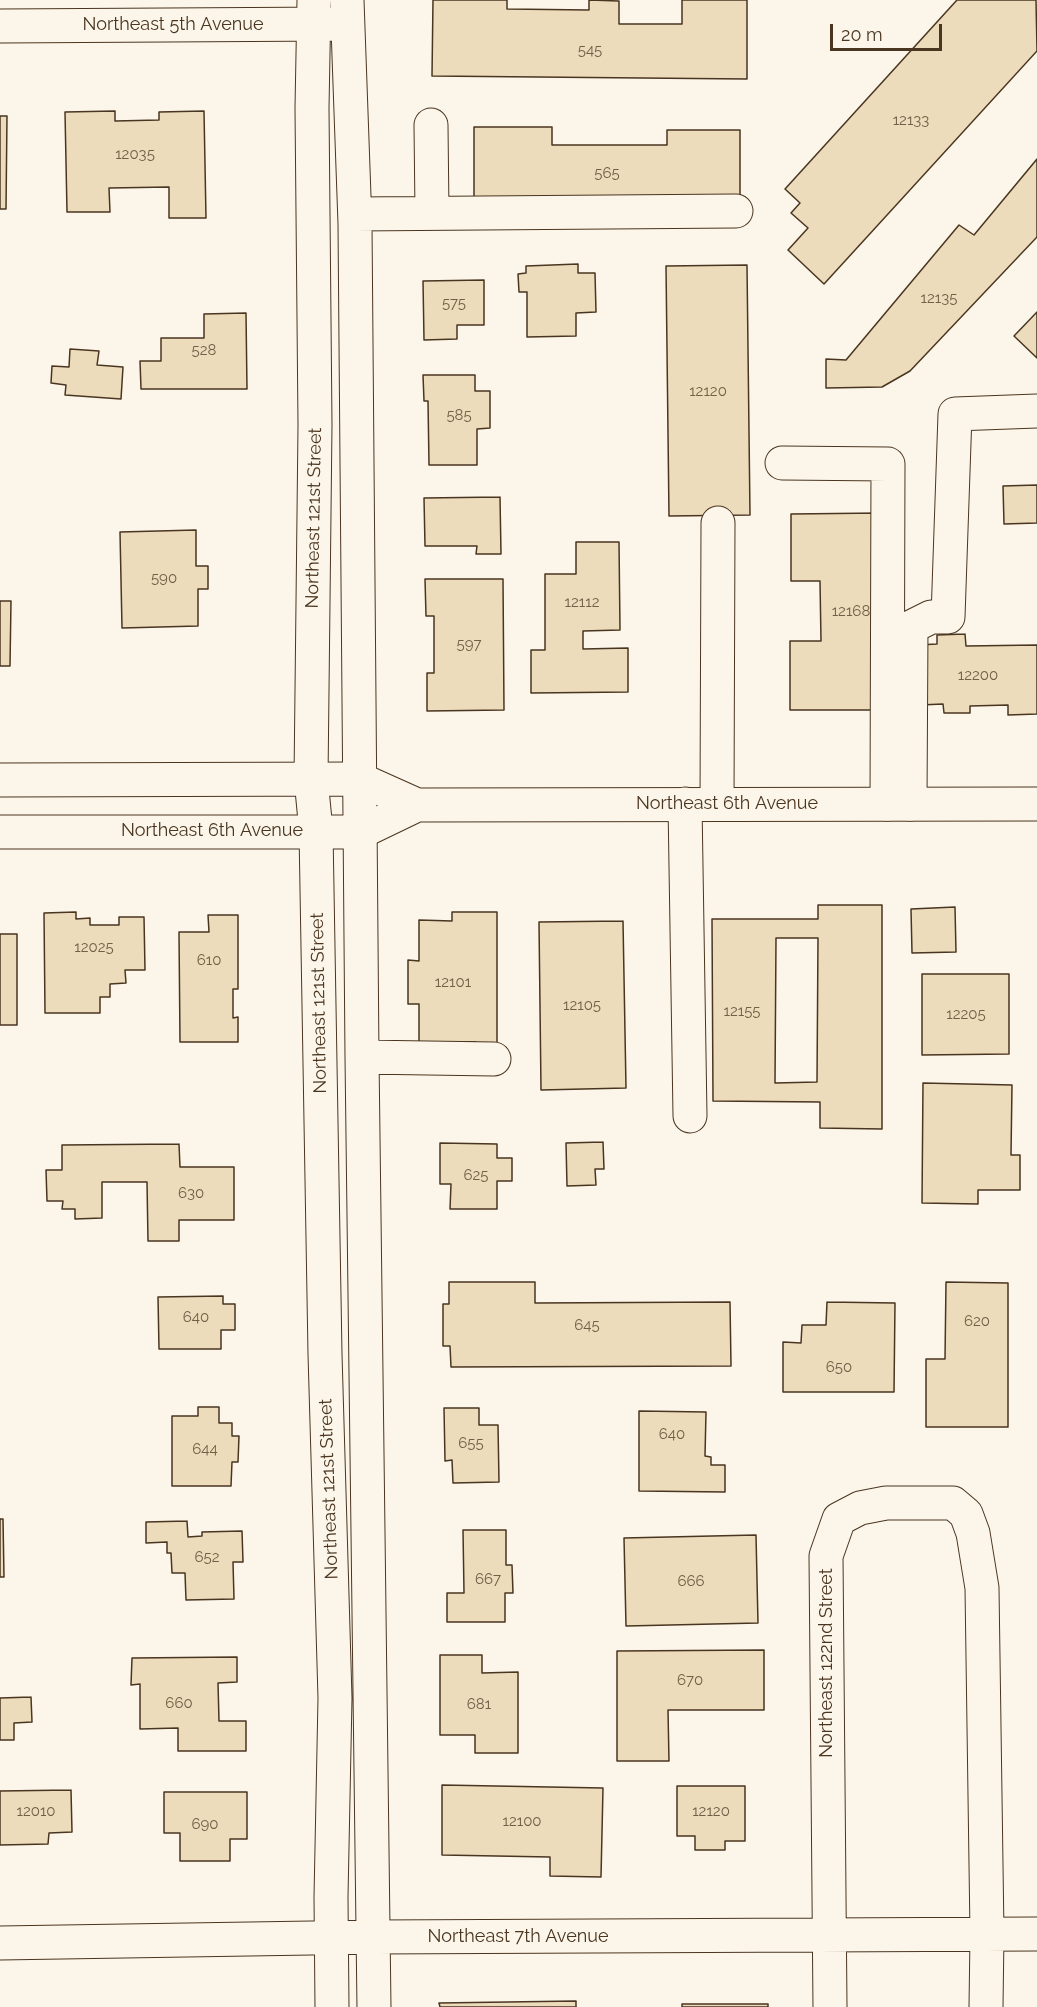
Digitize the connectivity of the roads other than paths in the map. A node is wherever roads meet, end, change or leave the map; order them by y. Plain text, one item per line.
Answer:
1 (314, 12) edge
2 (347, 12) edge
3 (0, 26) edge
4 (431, 125) dead end
5 (736, 211) dead end
6 (355, 213) junction
7 (432, 213) junction
8 (1037, 411) edge
9 (782, 463) dead end
10 (718, 523) dead end
11 (311, 779) junction
12 (360, 779) junction
13 (0, 780) edge
14 (685, 804) junction
15 (717, 804) junction
16 (898, 804) junction
17 (1037, 804) edge
18 (417, 805) junction
19 (316, 831) junction
20 (0, 832) edge
21 (361, 832) junction
22 (362, 1057) junction
23 (494, 1059) dead end
24 (690, 1116) dead end
25 (987, 1934) junction
26 (1037, 1934) edge
27 (828, 1936) junction
28 (374, 1937) junction
29 (331, 1938) junction
30 (0, 1943) edge
31 (332, 2007) edge
32 (374, 2007) edge
33 (830, 2007) edge
34 (987, 2007) edge

1 - 2 street, Northeast 5th Avenue
1 - 3 street, Northeast 5th Avenue
1 - 11 street, Northeast 121st Street
2 - 6 street, Northeast 121st Street
4 - 7 street
5 - 7 street
6 - 7 street
6 - 12 street, Northeast 121st Street
8 - 16 street
9 - 16 street
10 - 15 street
11 - 12 street, Northeast 6th Avenue
11 - 13 street, Northeast 6th Avenue
11 - 19 street, Northeast 121st Street
12 - 18 street, Northeast 6th Avenue
12 - 21 street, Northeast 121st Street
14 - 15 street, Northeast 6th Avenue
14 - 18 street, Northeast 6th Avenue
14 - 24 street
15 - 16 street, Northeast 6th Avenue
16 - 17 street, Northeast 6th Avenue
18 - 21 street, Northeast 6th Avenue
19 - 20 street, Northeast 6th Avenue
19 - 21 street, Northeast 6th Avenue
19 - 29 street, Northeast 121st Street
21 - 22 street, Northeast 121st Street
22 - 23 street
22 - 28 street, Northeast 121st Street
25 - 26 street, Northeast 7th Avenue
25 - 27 street, Northeast 7th Avenue
25 - 27 street, Northeast 122nd Street
25 - 34 street, Northeast 122nd Street
27 - 28 street, Northeast 7th Avenue
27 - 33 street, Northeast 122nd Street
28 - 29 street, Northeast 7th Avenue
28 - 32 street, Northeast 121st Street
29 - 30 street, Northeast 7th Avenue
29 - 31 street, Northeast 121st Street

